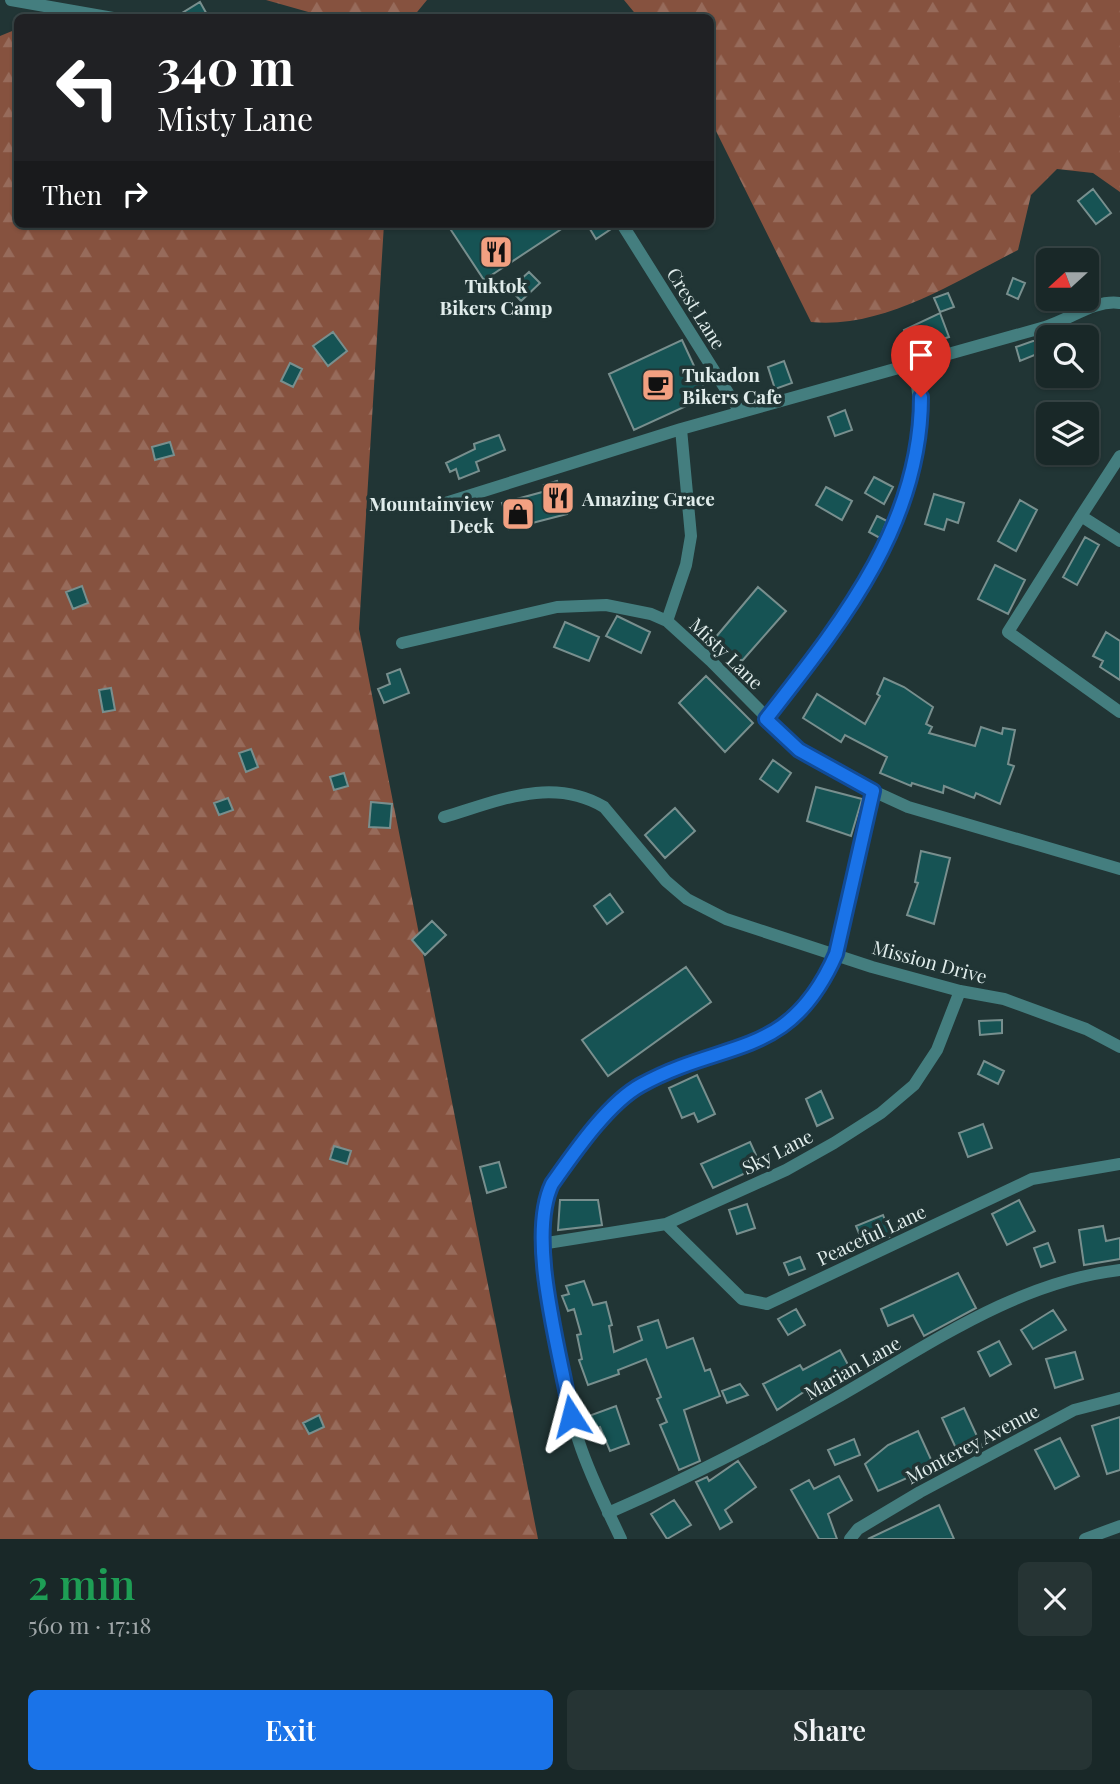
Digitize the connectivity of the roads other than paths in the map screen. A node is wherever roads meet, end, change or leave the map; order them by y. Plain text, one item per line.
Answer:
1 (11, 0) edge
2 (90, 14) edge
3 (625, 228) edge
4 (1120, 303) edge
5 (913, 364) junction
6 (740, 412) junction
7 (681, 429) junction
8 (1120, 456) edge
9 (439, 505) dead end
10 (1081, 516) junction
11 (1120, 541) edge
12 (667, 621) junction
13 (402, 643) dead end
14 (1120, 712) edge
15 (766, 719) junction
16 (873, 791) junction
17 (444, 817) dead end
18 (1120, 869) edge
19 (836, 954) junction
20 (960, 991) junction
21 (1120, 1047) edge
22 (1120, 1164) edge
23 (666, 1224) junction
24 (541, 1244) junction
25 (1120, 1270) edge
26 (1120, 1398) edge
27 (608, 1513) junction
28 (1120, 1526) edge
29 (850, 1538) edge
30 (621, 1539) edge
31 (1085, 1539) edge

1 - 2 street
3 - 6 street, Crest Lane
4 - 5 street
5 - 6 street
5 - 15 street
6 - 7 street
7 - 9 street
7 - 12 street
8 - 10 street
10 - 11 street
10 - 14 street
12 - 13 street, Misty Lane
12 - 15 street, Misty Lane
15 - 16 street, Misty Lane
16 - 18 street, Misty Lane
16 - 19 street
17 - 19 street, Mission Drive
19 - 20 street, Mission Drive
19 - 24 street
20 - 21 street, Mission Drive
20 - 23 street, Sky Lane
22 - 23 street, Peaceful Lane
23 - 24 street, Sky Lane
24 - 27 street
25 - 27 street, Marian Lane
26 - 29 street, Monterey Avenue
27 - 30 street
28 - 31 street

